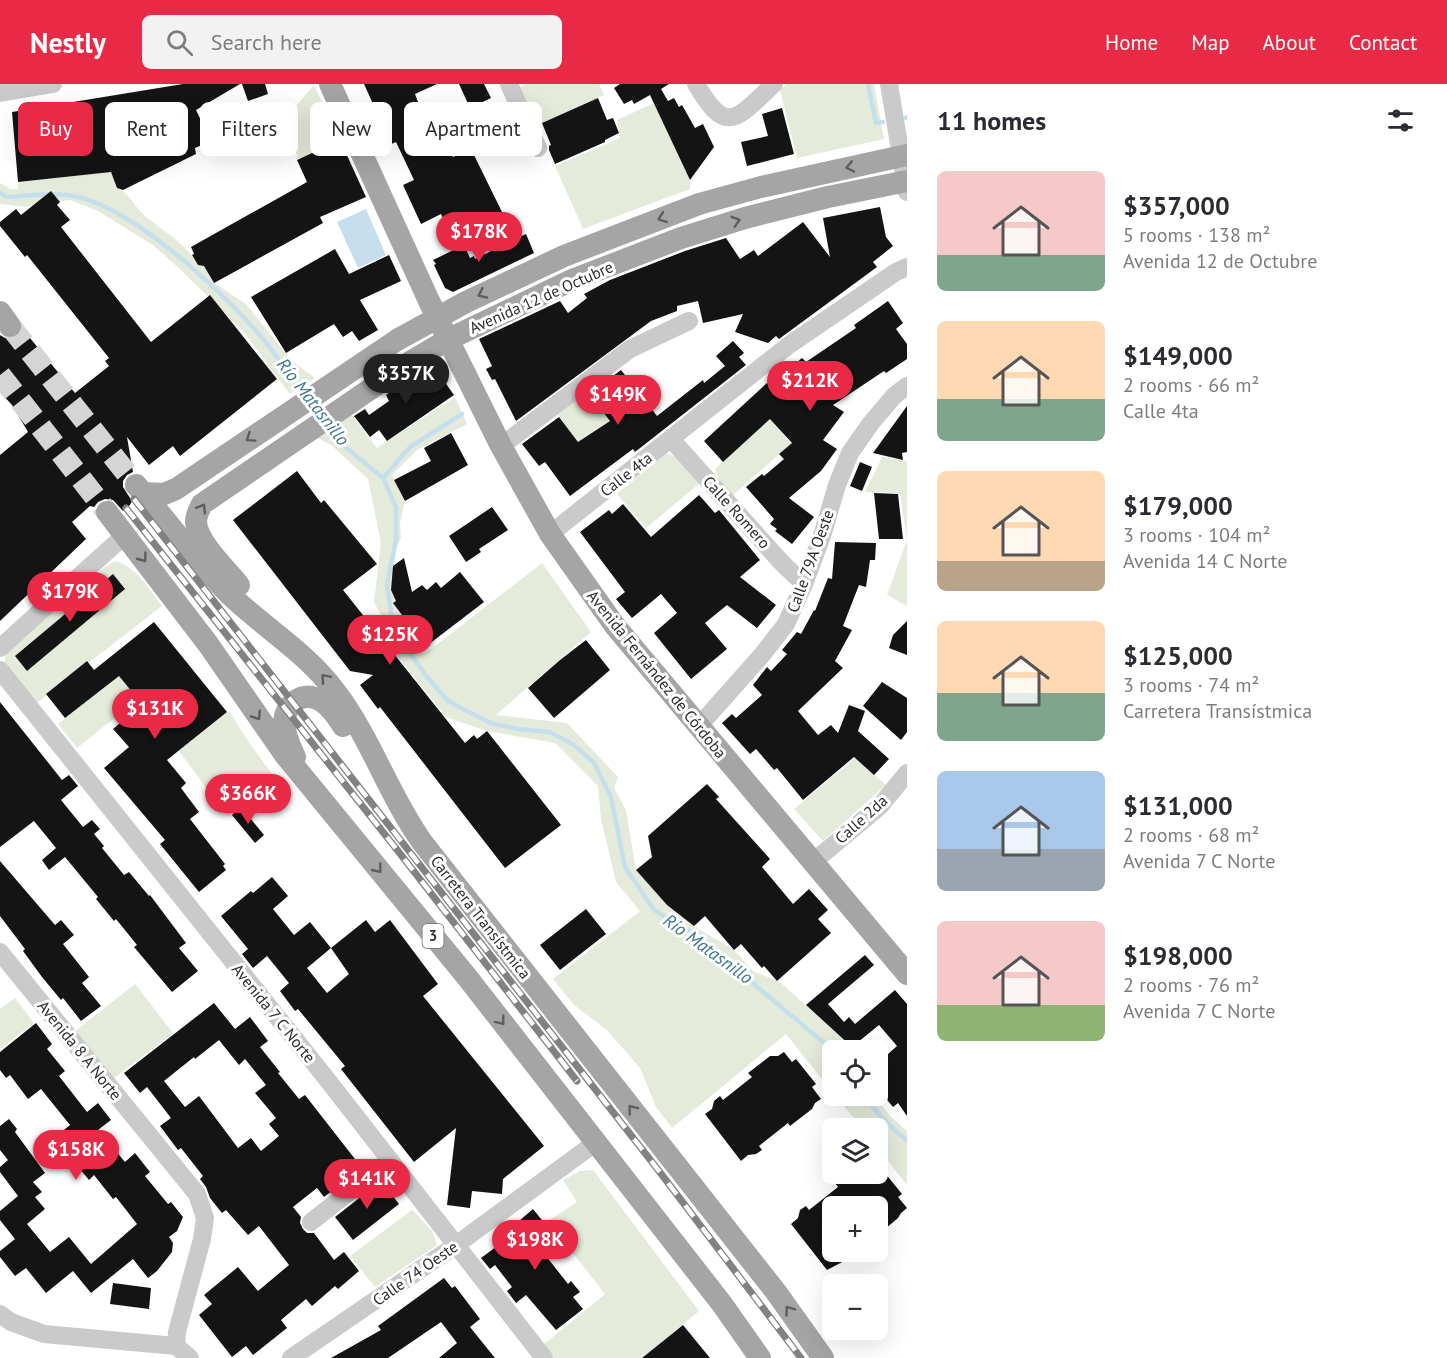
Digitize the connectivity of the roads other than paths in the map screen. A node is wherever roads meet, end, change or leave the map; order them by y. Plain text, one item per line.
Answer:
1 (53, 84) edge
2 (330, 84) edge
3 (509, 84) edge
4 (696, 84) edge
5 (774, 84) edge
6 (889, 84) edge
7 (0, 93) edge
8 (517, 102) edge
9 (904, 156) edge
10 (907, 185) edge
11 (907, 267) edge
12 (438, 318) junction
13 (689, 321) dead end
14 (449, 339) junction
15 (907, 386) edge
16 (671, 439) junction
17 (501, 446) junction
18 (139, 489) joint
19 (107, 512) tunnel mouth
20 (550, 534) junction
21 (125, 535) junction
22 (804, 585) junction
23 (284, 640) junction
24 (0, 648) edge
25 (0, 670) edge
26 (698, 727) junction
27 (303, 778) junction
28 (905, 778) edge
29 (396, 801) junction
30 (813, 862) junction
31 (0, 952) edge
32 (907, 974) edge
33 (595, 1143) junction
34 (390, 1160) junction
35 (311, 1222) dead end
36 (456, 1245) junction
37 (0, 1314) edge
38 (176, 1346) junction
39 (312, 1352) edge
40 (190, 1358) edge
41 (291, 1358) edge
42 (544, 1358) edge
43 (760, 1358) edge
44 (823, 1358) edge

1 - 7 street
2 - 12 main road, Avenida Fernández de Córdoba
3 - 8 street
4 - 5 street
6 - 9 street
9 - 10 street
9 -> 12 main road, Avenida 12 de Octubre
14 -> 10 main road, Avenida 12 de Octubre
11 - 16 street, Calle 4ta
12 - 14 main road, Avenida Fernández de Córdoba
12 -> 18 main road, Avenida 12 de Octubre
13 - 17 street
14 - 17 main road, Avenida Fernández de Córdoba
23 -> 14 main road, Avenida 12 de Octubre
15 - 22 street, Calle 79A Oeste
16 - 20 street, Calle 4ta
16 - 22 street, Calle Romero
17 - 20 main road, Avenida Fernández de Córdoba
18 - 23 main road, Carretera Transístmica
19 - 21 main road, 3
20 - 26 main road, Avenida Fernández de Córdoba
21 - 24 street
21 -> 27 main road, 3
22 - 26 street, Calle 79A Oeste
29 -> 23 main road, Carretera Transístmica
25 - 34 street, Avenida 7 C Norte
26 - 30 main road, Avenida Fernández de Córdoba
27 - 29 main road
27 -> 33 main road, 3
28 - 30 street, Calle 2da
44 -> 29 main road, Carretera Transístmica
30 - 32 main road, Avenida Fernández de Córdoba
31 - 38 street, Avenida 8 A Norte
33 - 36 street, Calle 74 Oeste
33 - 43 main road, 3
34 - 35 street
34 - 36 street, Avenida 7 C Norte
36 - 39 street, Calle 74 Oeste
36 - 42 street, Avenida 7 C Norte
37 - 38 street
38 - 40 street
39 - 41 street, Calle 74 Oeste

